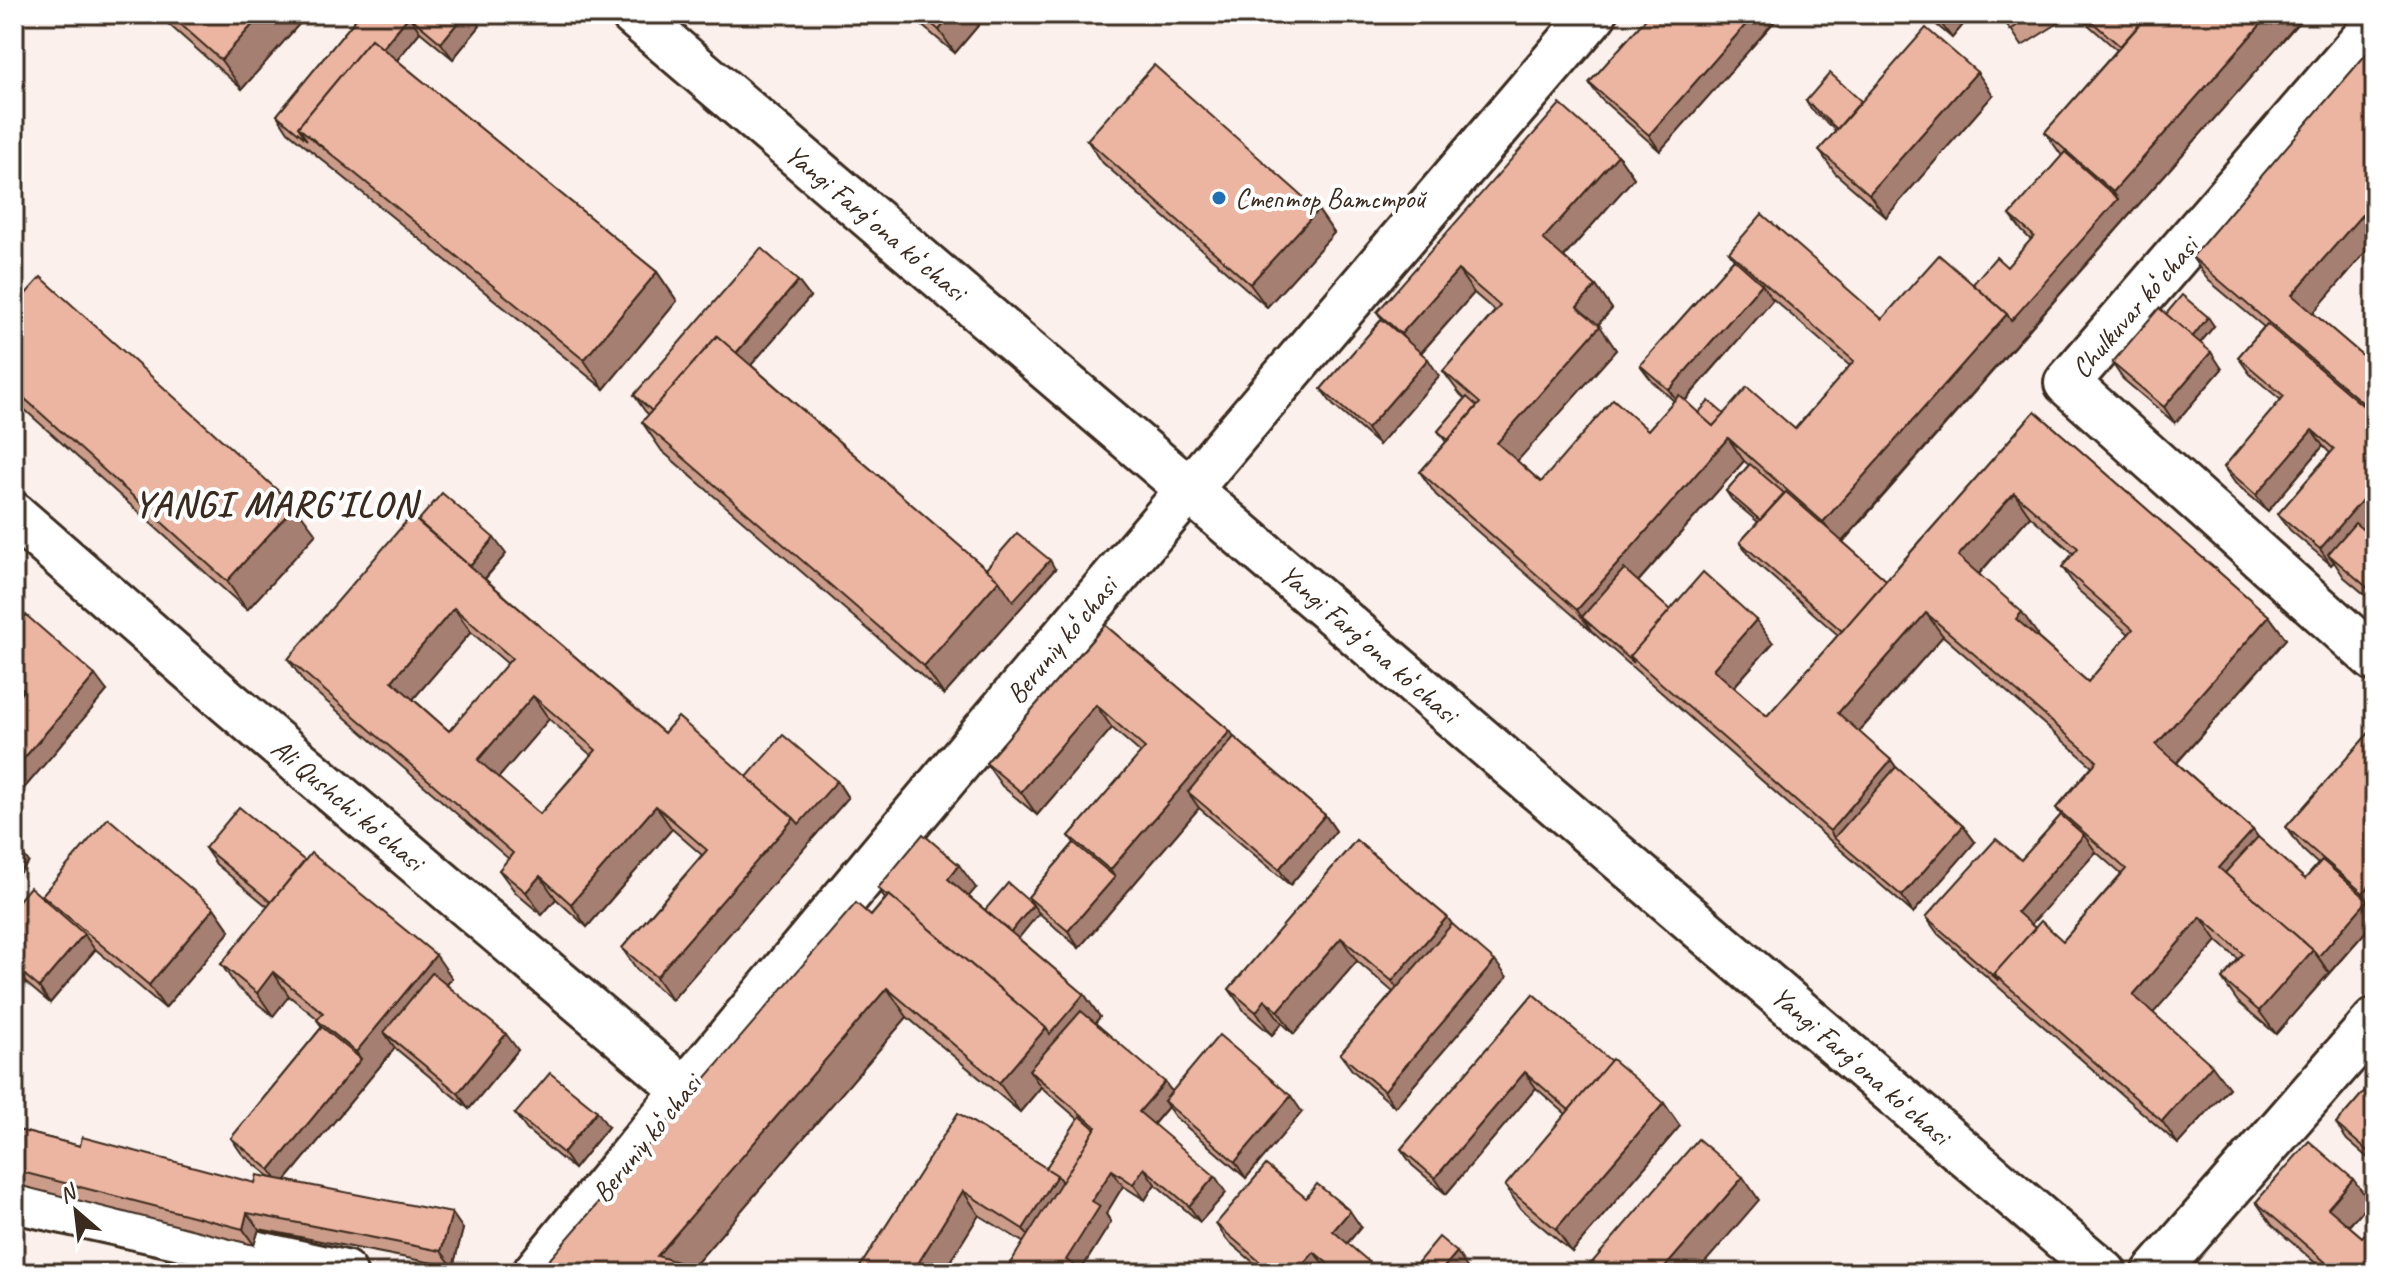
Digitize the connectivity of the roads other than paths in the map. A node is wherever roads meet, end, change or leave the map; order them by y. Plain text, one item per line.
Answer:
1 (633, 14) edge
2 (1594, 14) edge
3 (2375, 26) edge
4 (1189, 488) junction
5 (14, 515) edge
6 (2375, 659) edge
7 (2375, 1021) edge
8 (685, 1090) junction
9 (14, 1200) edge
10 (344, 1273) edge
11 (535, 1273) edge
12 (2104, 1273) edge
13 (2155, 1273) edge

1 - 4 street, Yangi Fargʻona koʻchasi
2 - 4 street, Beruniy koʻchasi
3 - 6 street, Chulkuvar koʻchasi
4 - 8 street, Beruniy koʻchasi
4 - 12 street, Yangi Fargʻona koʻchasi
5 - 8 street, Ali Qushchi koʻchasi
7 - 13 street
8 - 11 street, Beruniy koʻchasi
9 - 10 street

